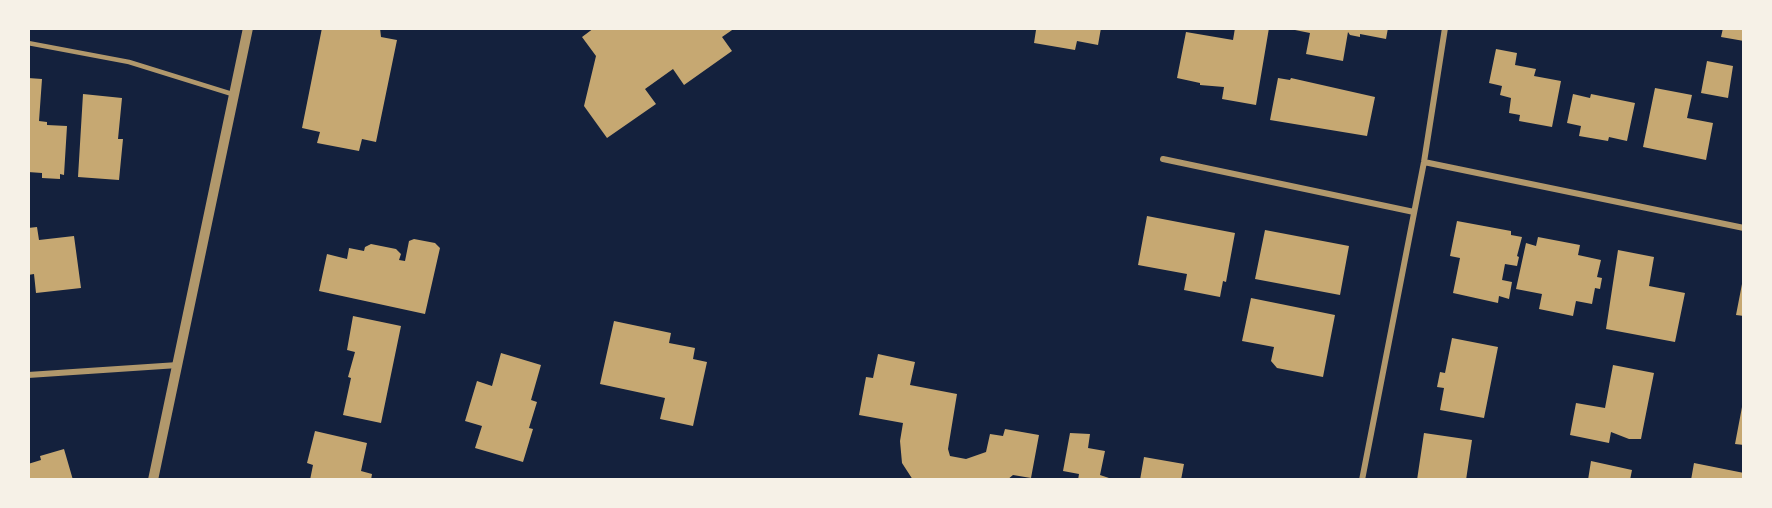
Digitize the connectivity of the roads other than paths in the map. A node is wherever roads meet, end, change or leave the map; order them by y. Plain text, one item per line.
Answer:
1 (248, 28) edge
2 (1445, 28) edge
3 (28, 43) edge
4 (234, 95) junction
5 (1163, 159) dead end
6 (1424, 162) junction
7 (1414, 212) junction
8 (1743, 228) edge
9 (178, 364) junction
10 (28, 375) edge
11 (153, 480) edge
12 (1362, 480) edge

1 - 4 street
2 - 6 street
3 - 4 lane
4 - 9 street
5 - 7 street
6 - 7 street
6 - 8 street
7 - 12 street
9 - 10 street
9 - 11 street

